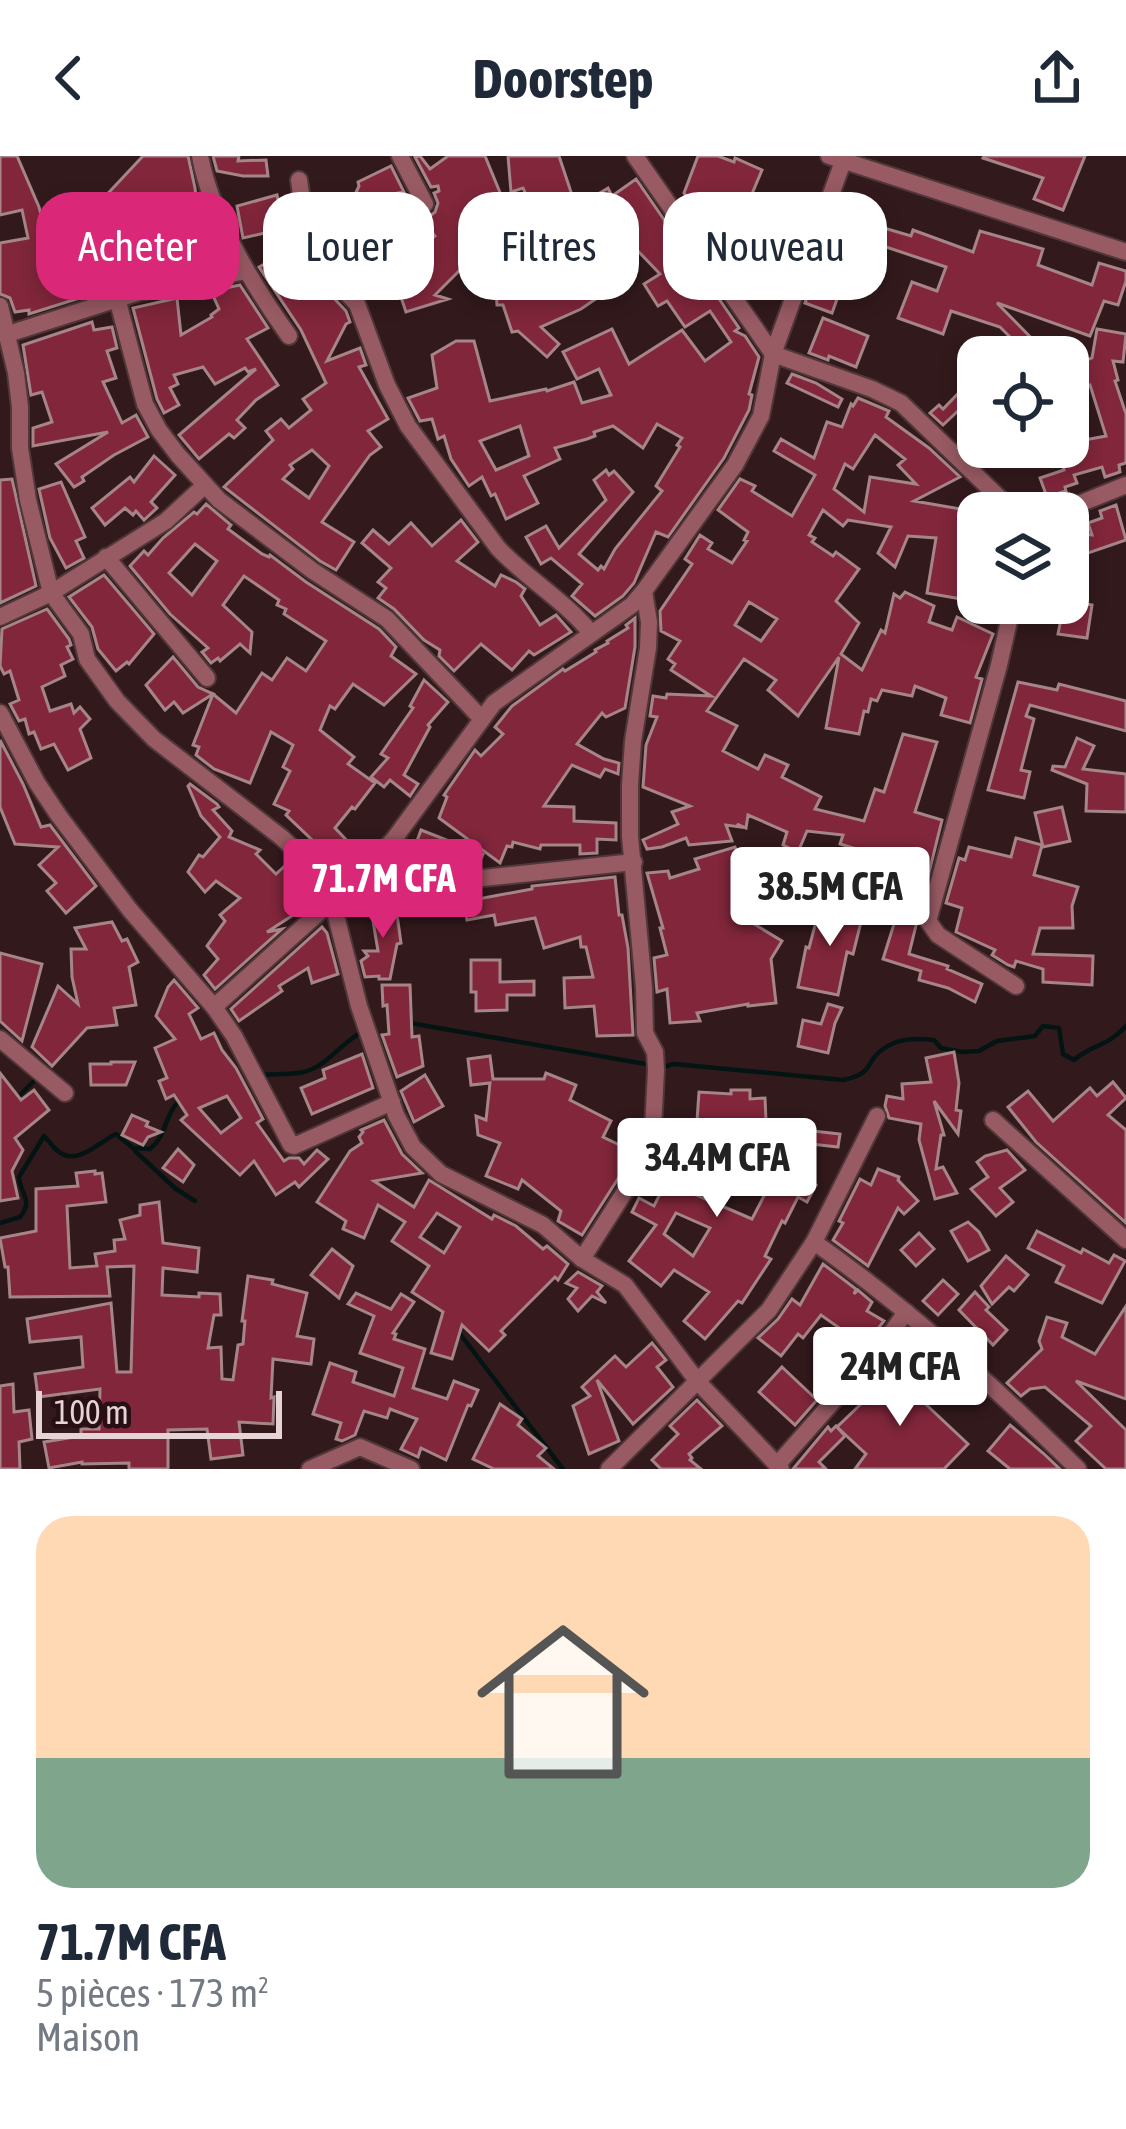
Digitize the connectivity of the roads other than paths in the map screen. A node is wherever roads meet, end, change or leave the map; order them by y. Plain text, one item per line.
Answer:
1 (200, 156) edge
2 (400, 156) edge
3 (635, 156) edge
4 (839, 158) edge
5 (299, 180) dead end
6 (419, 192) edge
7 (1126, 251) edge
8 (246, 271) junction
9 (239, 272) edge
10 (111, 300) edge
11 (118, 300) edge
12 (0, 306) edge
13 (8, 334) junction
14 (289, 336) dead end
15 (773, 354) junction
16 (205, 484) junction
17 (1126, 484) edge
18 (993, 492) edge
19 (1089, 500) edge
20 (106, 557) junction
21 (644, 591) junction
22 (51, 593) junction
23 (0, 617) edge
24 (1008, 624) edge
25 (591, 633) junction
26 (207, 678) dead end
27 (0, 713) edge
28 (481, 718) junction
29 (5, 733) edge
30 (634, 862) junction
31 (339, 896) junction
32 (1016, 986) dead end
33 (214, 1007) junction
34 (0, 1039) edge
35 (65, 1093) dead end
36 (392, 1102) junction
37 (877, 1116) dead end
38 (993, 1120) dead end
39 (1126, 1240) edge
40 (814, 1242) junction
41 (582, 1259) junction
42 (906, 1312) junction
43 (698, 1382) junction
44 (779, 1467) edge
45 (310, 1469) edge
46 (411, 1469) edge
47 (609, 1469) edge
48 (1078, 1469) edge

1 - 8 street
2 - 6 street
3 - 15 street
4 - 7 street
4 - 15 street
5 - 25 street
8 - 9 street
8 - 14 street
10 - 13 street
11 - 16 street
12 - 13 street
13 - 22 street
15 - 18 street
15 - 21 street
16 - 20 street
16 - 28 street
17 - 19 street
20 - 22 street
20 - 26 street
21 - 25 street
21 - 30 street
22 - 23 street
22 - 31 street
24 - 32 street
25 - 28 street
27 - 29 street
28 - 31 street
29 - 33 street
30 - 31 street
30 - 41 street
31 - 33 street
31 - 36 street
33 - 36 street
34 - 35 street
36 - 41 street
37 - 40 street
38 - 39 street
40 - 42 street
40 - 43 street
41 - 43 street
42 - 44 street
42 - 48 street
43 - 44 street
43 - 47 street
45 - 46 street

